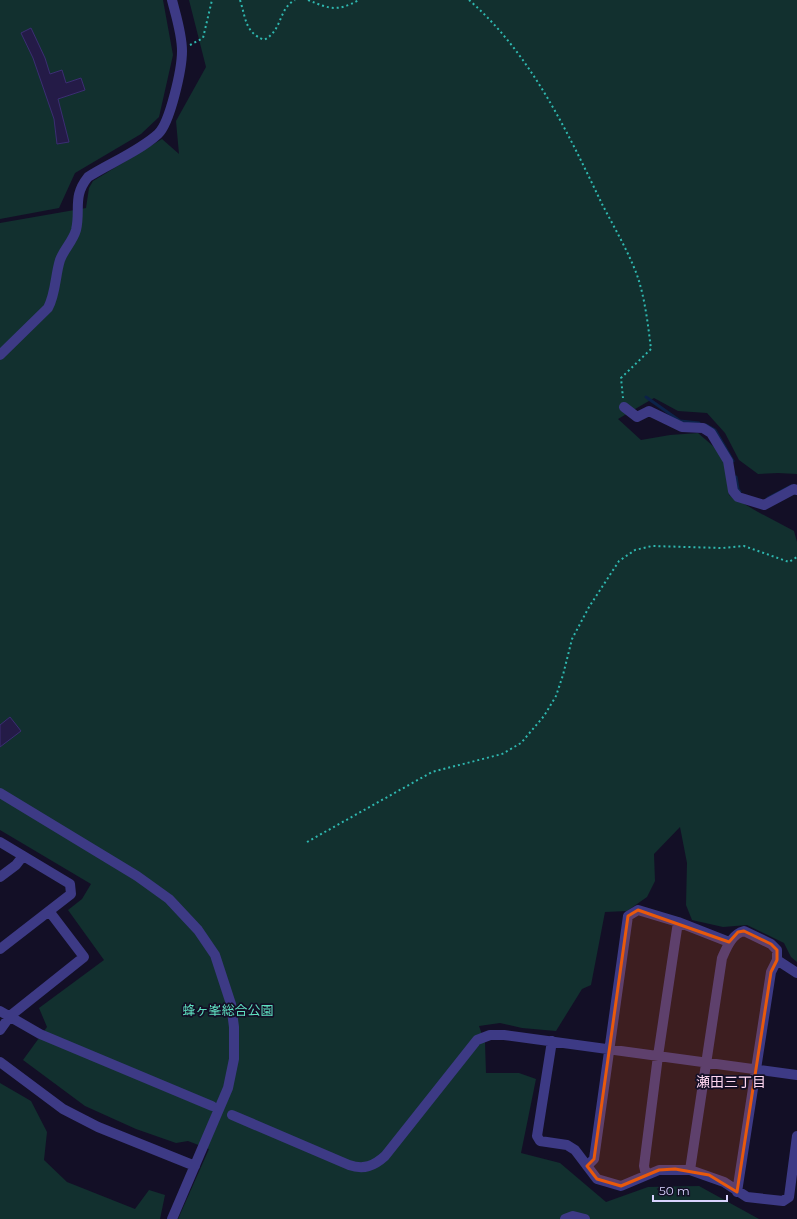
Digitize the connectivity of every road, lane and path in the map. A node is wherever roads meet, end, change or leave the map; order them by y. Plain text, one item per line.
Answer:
1 (172, 0) edge
2 (212, 0) edge
3 (240, 0) edge
4 (295, 0) edge
5 (308, 0) edge
6 (359, 0) edge
7 (469, 0) edge
8 (182, 49) junction
9 (0, 356) edge
10 (624, 408) joint
11 (797, 490) edge
12 (797, 557) edge
13 (0, 793) edge
14 (0, 842) edge
15 (307, 842) dead end
16 (23, 856) junction
17 (0, 877) edge
18 (49, 911) junction
19 (678, 922) junction
20 (730, 942) junction
21 (0, 949) edge
22 (777, 960) junction
23 (797, 973) edge
24 (0, 1011) edge
25 (10, 1016) junction
26 (0, 1030) edge
27 (552, 1042) junction
28 (609, 1049) junction
29 (658, 1056) junction
30 (0, 1062) edge
31 (707, 1063) junction
32 (756, 1069) junction
33 (797, 1075) edge
34 (212, 1106) dead end
35 (232, 1115) dead end
36 (797, 1136) edge
37 (195, 1166) junction
38 (588, 1166) junction
39 (690, 1170) junction
40 (646, 1175) junction
41 (737, 1192) junction
42 (172, 1219) edge
43 (565, 1219) edge
44 (585, 1219) edge

1 - 8 street
2 - 8 path
3 - 4 path
5 - 6 path
7 - 10 path
8 - 9 street
10 - 11 street
12 - 15 path
13 - 37 street
14 - 16 street
16 - 17 street
16 - 18 street
18 - 21 street
18 - 25 street
19 - 20 street
19 - 28 street
19 - 29 street
20 - 22 street
20 - 31 street
22 - 23 street
22 - 32 street
24 - 25 street
25 - 26 street
25 - 34 street
27 - 28 street
27 - 35 street
27 - 38 street
28 - 29 street
28 - 38 street
29 - 31 street
29 - 40 street
30 - 37 street
31 - 32 street
31 - 39 street
32 - 33 street
32 - 41 street
36 - 41 street
37 - 42 street
38 - 40 street
39 - 40 street
39 - 41 street
43 - 44 street

